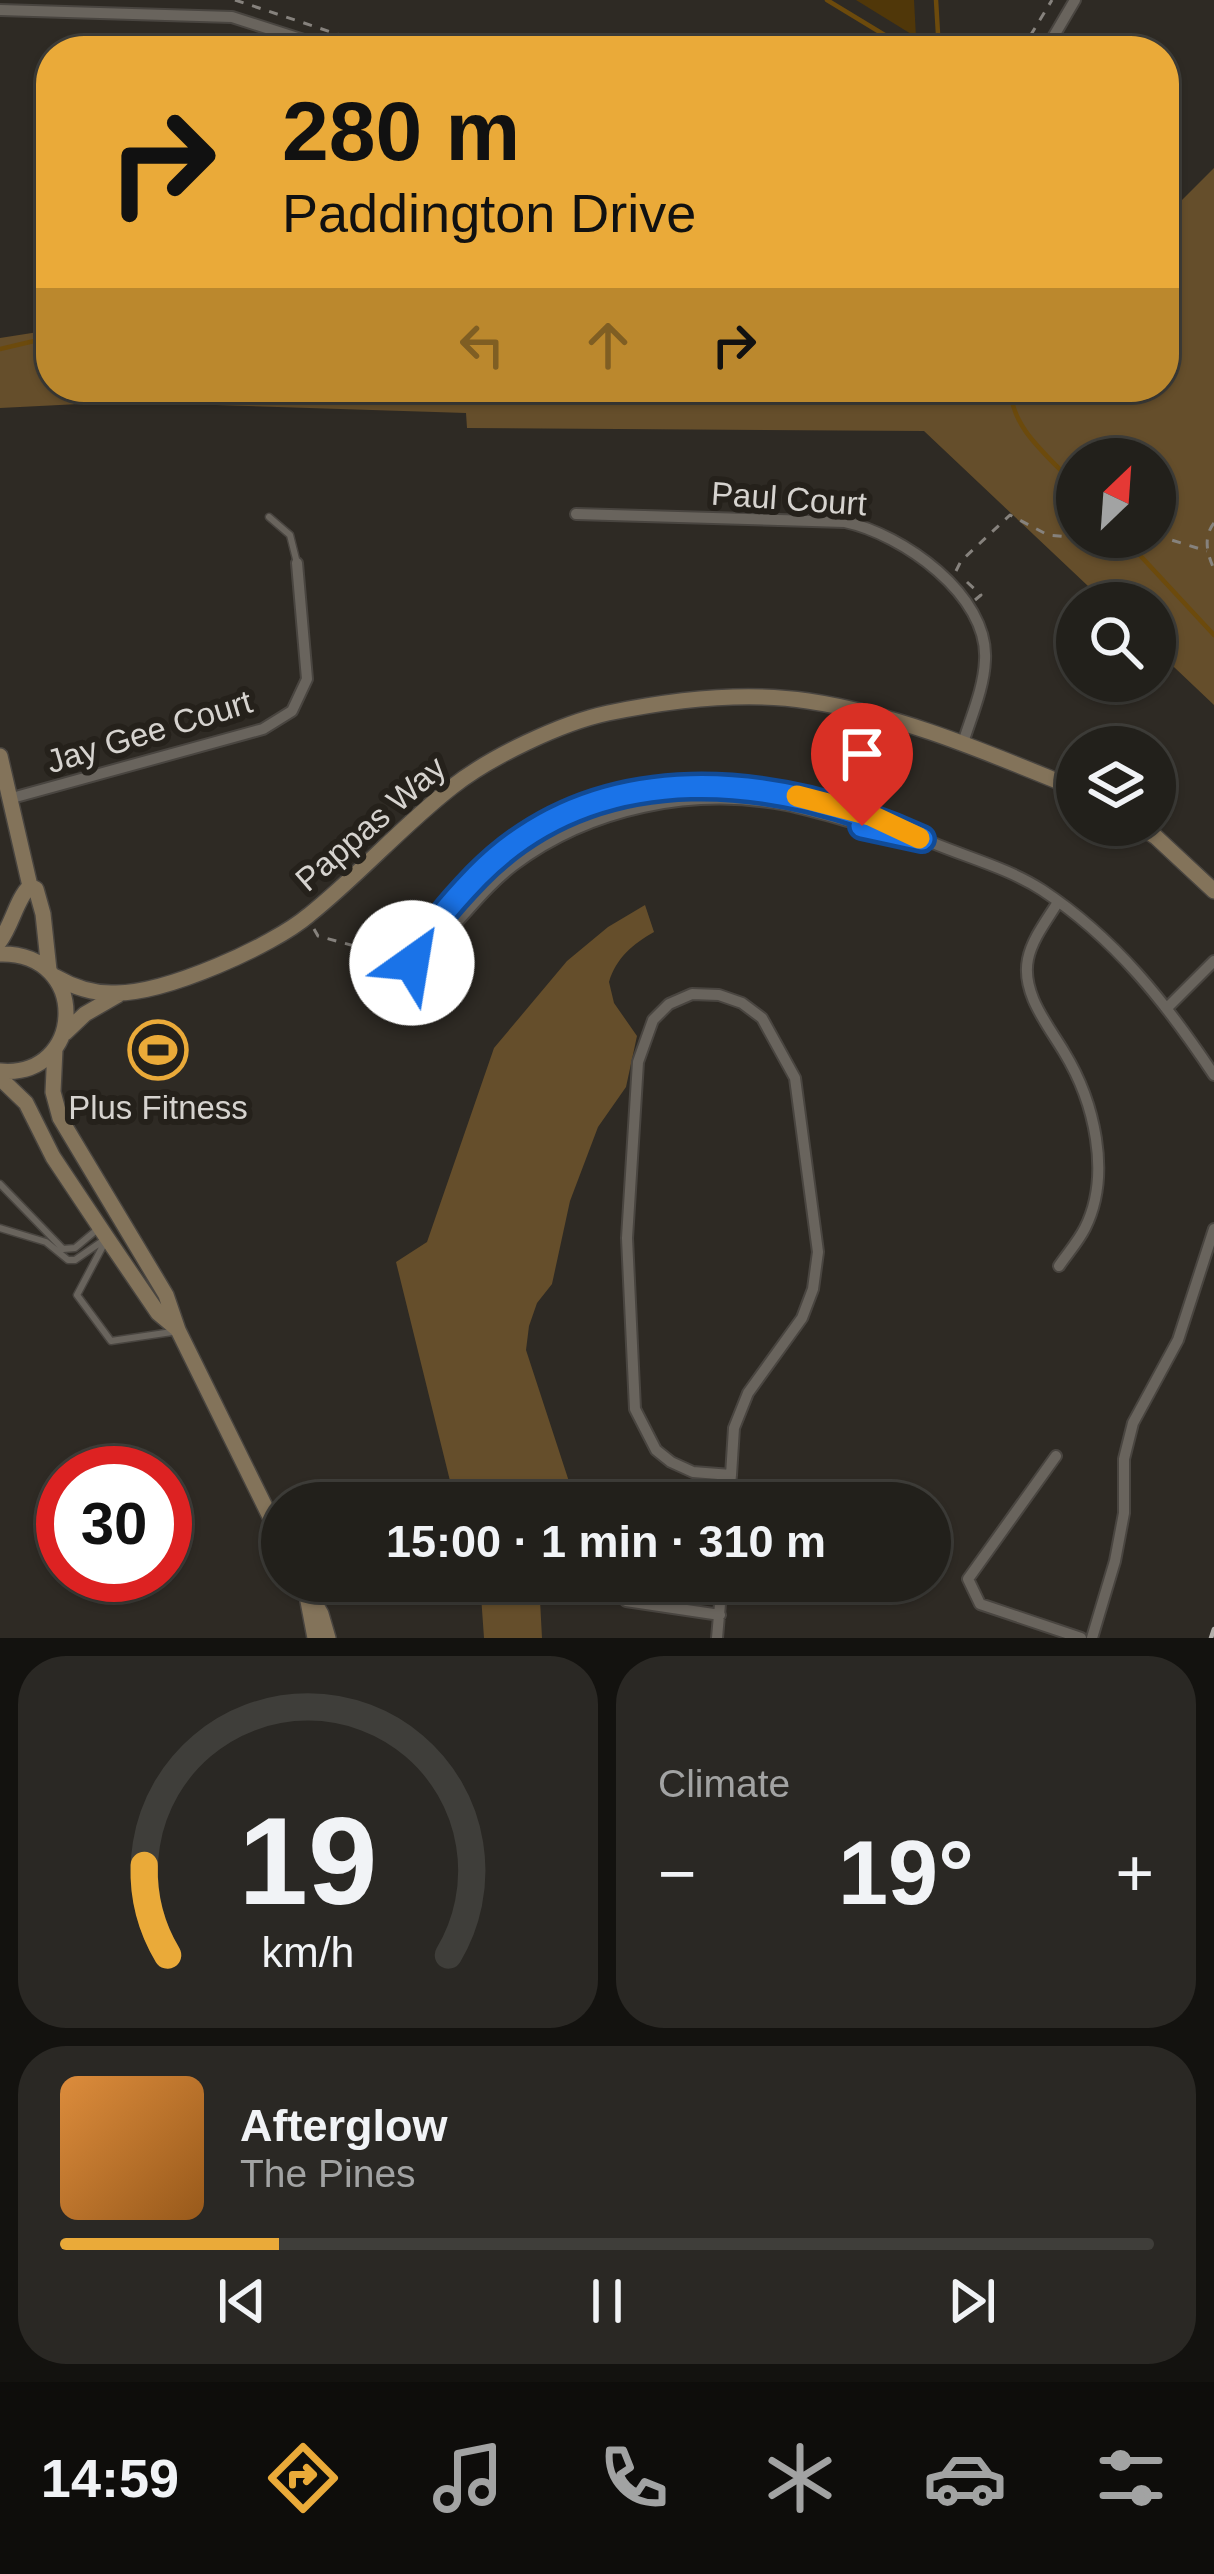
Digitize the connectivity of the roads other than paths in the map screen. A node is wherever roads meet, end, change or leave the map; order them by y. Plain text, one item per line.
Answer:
1 (1075, 0) edge
2 (0, 10) edge
3 (291, 36) edge
4 (1054, 36) edge
5 (576, 514) dead end
6 (269, 517) dead end
7 (297, 562) joint
8 (963, 743) junction
9 (0, 756) edge
10 (1056, 781) edge
11 (12, 798) junction
12 (922, 839) junction
13 (1166, 846) edge
14 (30, 886) junction
15 (1214, 891) edge
16 (1058, 902) junction
17 (0, 941) edge
18 (0, 953) edge
19 (1214, 961) edge
20 (52, 974) junction
21 (121, 994) junction
22 (1168, 1006) junction
23 (64, 1034) junction
24 (55, 1049) junction
25 (0, 1074) edge
26 (1214, 1075) edge
27 (0, 1184) edge
28 (125, 1227) junction
29 (0, 1228) edge
30 (1214, 1229) edge
31 (104, 1233) junction
32 (1058, 1266) dead end
33 (178, 1330) junction
34 (1056, 1456) dead end
35 (731, 1475) junction
36 (730, 1482) edge
37 (261, 1498) edge
38 (307, 1602) edge
39 (314, 1602) edge
40 (633, 1602) edge
41 (721, 1602) edge
42 (720, 1615) junction
43 (315, 1638) edge
44 (328, 1638) edge
45 (717, 1638) edge
46 (1081, 1638) edge
47 (1092, 1638) edge

1 - 4 street
2 - 3 street
5 - 8 street, Paul Court
6 - 7 lane
7 - 11 street, Jay Gee Court
8 - 10 street, Pappas Way
8 - 21 street, Pappas Way
9 - 11 street
11 - 14 street
12 - 12 street
12 - 16 street
13 - 15 street
14 - 17 street
14 - 20 street
16 - 22 street
16 - 32 street
18 - 20 street, Pappas Way
19 - 22 street
20 - 21 street, Pappas Way
20 - 23 street
21 - 23 street, Pappas Way
22 - 26 street
23 - 24 street
24 - 25 street
24 - 28 street
25 - 31 street
27 - 31 lane
28 - 31 street
28 - 33 street
29 - 31 lane
30 - 47 street
31 - 33 street
31 - 33 lane
33 - 37 street
34 - 46 street
35 - 35 street
35 - 36 street
38 - 43 street
39 - 44 street
40 - 42 street
41 - 42 street
42 - 45 street

